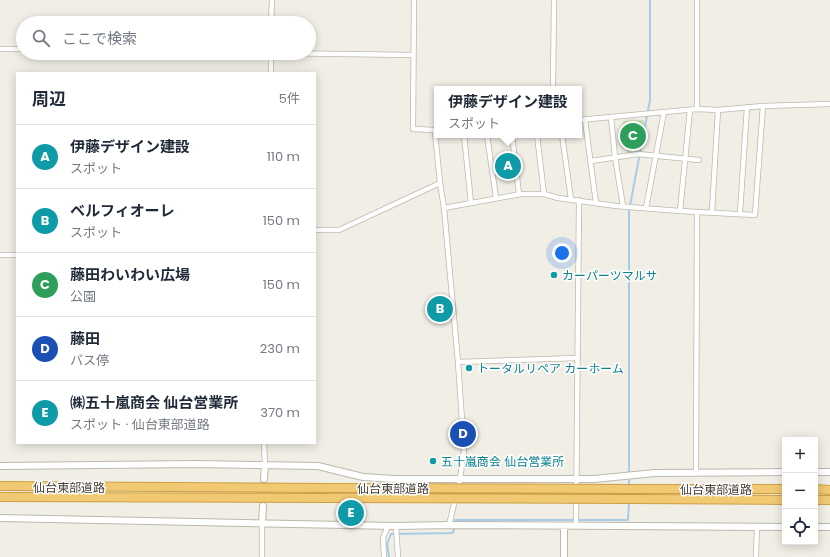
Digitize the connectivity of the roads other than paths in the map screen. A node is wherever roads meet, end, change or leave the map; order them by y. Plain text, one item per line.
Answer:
1 (272, 0) edge
2 (414, 0) edge
3 (554, 0) edge
4 (697, 0) edge
5 (272, 16) edge
6 (0, 49) edge
7 (16, 49) edge
8 (316, 54) edge
9 (413, 55) junction
10 (272, 60) edge
11 (271, 72) edge
12 (553, 86) edge
13 (830, 104) edge
14 (763, 106) junction
15 (747, 107) junction
16 (697, 109) junction
17 (690, 110) junction
18 (718, 110) junction
19 (664, 112) junction
20 (611, 117) junction
21 (585, 120) joint
22 (434, 130) edge
23 (436, 138) edge
24 (464, 138) edge
25 (487, 138) edge
26 (512, 138) edge
27 (537, 138) edge
28 (562, 138) edge
29 (656, 155) junction
30 (615, 157) junction
31 (686, 158) junction
32 (700, 160) dead end
33 (591, 161) junction
34 (440, 182) junction
35 (519, 194) junction
36 (544, 194) junction
37 (496, 198) junction
38 (570, 199) junction
39 (579, 200) junction
40 (471, 203) junction
41 (596, 203) junction
42 (623, 206) junction
43 (444, 208) junction
44 (646, 208) junction
45 (680, 211) junction
46 (697, 212) junction
47 (712, 212) junction
48 (740, 213) junction
49 (316, 230) edge
50 (0, 255) edge
51 (16, 255) edge
52 (578, 358) junction
53 (458, 362) junction
54 (264, 444) edge
55 (265, 465) junction
56 (0, 466) edge
57 (696, 472) junction
58 (782, 472) edge
59 (818, 472) edge
60 (830, 472) edge
61 (460, 479) junction
62 (576, 479) junction
63 (264, 480) tunnel mouth
64 (0, 486) edge
65 (782, 489) edge
66 (818, 490) edge
67 (830, 490) edge
68 (0, 497) edge
69 (782, 500) edge
70 (818, 500) edge
71 (830, 500) edge
72 (263, 506) tunnel mouth
73 (0, 518) edge
74 (576, 522) junction
75 (262, 523) junction
76 (448, 525) junction
77 (388, 526) junction
78 (564, 526) junction
79 (757, 526) junction
80 (396, 527) junction
81 (782, 527) edge
82 (818, 527) edge
83 (830, 527) edge
84 (262, 557) edge
85 (384, 557) edge
86 (398, 557) edge
87 (564, 557) edge
88 (756, 557) edge

1 - 5 street
2 - 9 street
3 - 12 street
4 - 16 street
6 - 7 street
8 - 9 street
9 - 22 street
10 - 11 street
13 - 14 street
14 - 15 street
14 - 48 street
15 - 18 street
15 - 48 street
16 - 17 street
16 - 18 street
17 - 19 street
17 - 31 street
18 - 47 street
19 - 20 street
19 - 29 street
20 - 21 street
20 - 30 street
21 - 33 street
23 - 34 street
24 - 40 street
25 - 37 street
26 - 35 street
27 - 36 street
28 - 38 street
29 - 30 street
29 - 31 street
29 - 44 street
30 - 33 street
30 - 42 street
31 - 32 street
31 - 45 street
33 - 41 street
34 - 43 street
34 - 49 street
35 - 36 street
35 - 37 street
36 - 38 street
37 - 40 street
38 - 39 street
39 - 41 street
39 - 52 street
40 - 43 street
41 - 42 street
42 - 44 street
43 - 53 street
44 - 45 street
45 - 46 street
46 - 47 street
46 - 57 street
47 - 48 street
50 - 51 street
52 - 53 street
52 - 62 street
53 - 61 street
54 - 55 street
55 - 56 street
55 - 61 street
55 - 63 street
57 - 58 street
57 - 62 street
59 - 60 street
61 - 62 street
61 - 76 street
62 - 74 street
64 - 65 highway, 仙台東部道路, bridge
66 - 67 highway
68 - 69 highway, 仙台東部道路, bridge
70 - 71 highway
72 - 75 street
73 - 75 street
74 - 78 street
74 - 79 street
75 - 77 street
75 - 84 street
76 - 78 street
76 - 80 street
77 - 80 street
77 - 85 street
78 - 87 street
79 - 81 street
79 - 88 street
80 - 86 street
82 - 83 street

